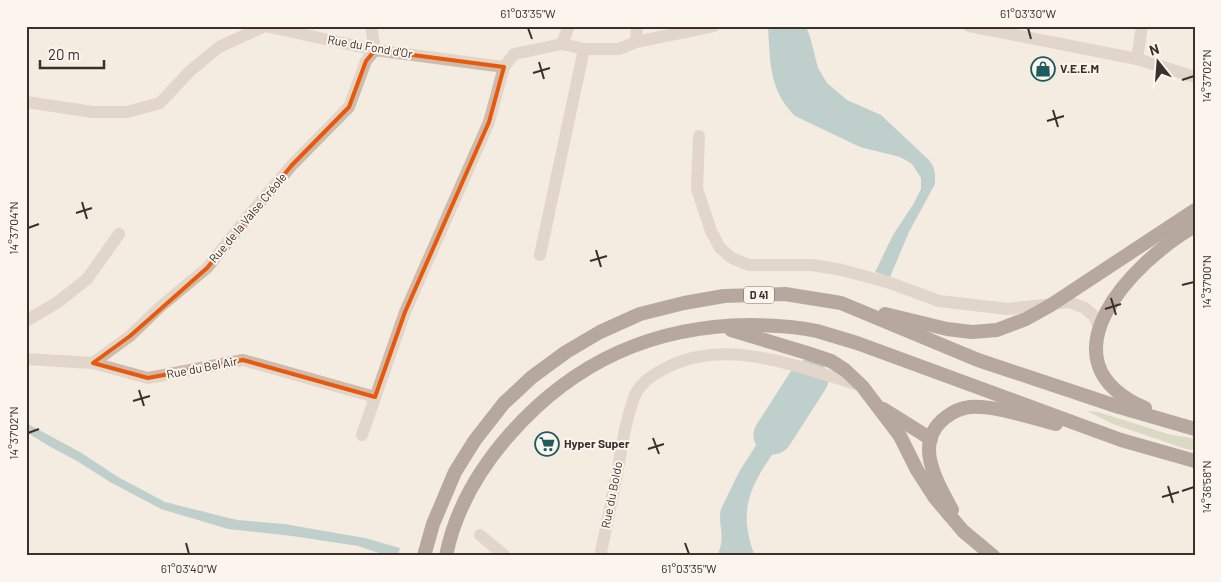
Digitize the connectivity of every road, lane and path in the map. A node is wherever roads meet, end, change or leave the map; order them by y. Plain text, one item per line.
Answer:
1 (371, 26) edge
2 (569, 26) edge
3 (637, 26) edge
4 (714, 26) edge
5 (969, 26) edge
6 (1142, 26) edge
7 (287, 28) edge
8 (636, 42) junction
9 (562, 44) junction
10 (584, 49) junction
11 (375, 50) junction
12 (1137, 60) junction
13 (504, 67) junction
14 (1195, 77) edge
15 (26, 102) edge
16 (699, 136) dead end
17 (1195, 210) edge
18 (1195, 226) edge
19 (119, 234) dead end
20 (540, 255) dead end
21 (840, 303) junction
22 (1051, 305) junction
23 (26, 321) edge
24 (718, 326) junction
25 (1099, 328) junction
26 (26, 358) edge
27 (93, 363) junction
28 (862, 386) junction
29 (375, 397) junction
30 (874, 404) junction
31 (1194, 429) edge
32 (362, 436) dead end
33 (931, 439) junction
34 (1121, 440) junction
35 (1195, 461) edge
36 (963, 531) junction
37 (480, 535) dead end
38 (424, 556) edge
39 (446, 556) edge
40 (505, 556) edge
41 (600, 556) edge
42 (993, 556) edge

1 - 11 street
2 - 9 street
3 - 8 street
4 - 8 street
5 - 12 street
6 - 12 street
7 - 11 street, Rue du Fond d'Or
7 - 15 street, Rue du Fond d'Or
8 - 10 street
9 - 10 street
9 - 13 street
10 - 20 street
11 - 13 street, Rue du Fond d'Or
11 - 27 street, Rue de la Valse Créole
12 - 14 street
13 - 29 street
16 - 22 street
17 - 22 highway
18 - 25 highway
19 - 23 street
21 - 22 highway
21 - 31 highway, D 41
21 - 38 highway, D 41
22 - 25 street
24 - 28 highway
24 - 34 highway
24 - 39 highway
25 - 31 highway
26 - 27 street, Rue du Bel Air
27 - 29 street, Rue du Bel Air
28 - 30 highway
28 - 41 street, Rue du Boldo
29 - 32 street
30 - 33 highway
30 - 36 highway
33 - 34 highway
33 - 36 highway
34 - 35 highway
36 - 42 highway
37 - 40 street

